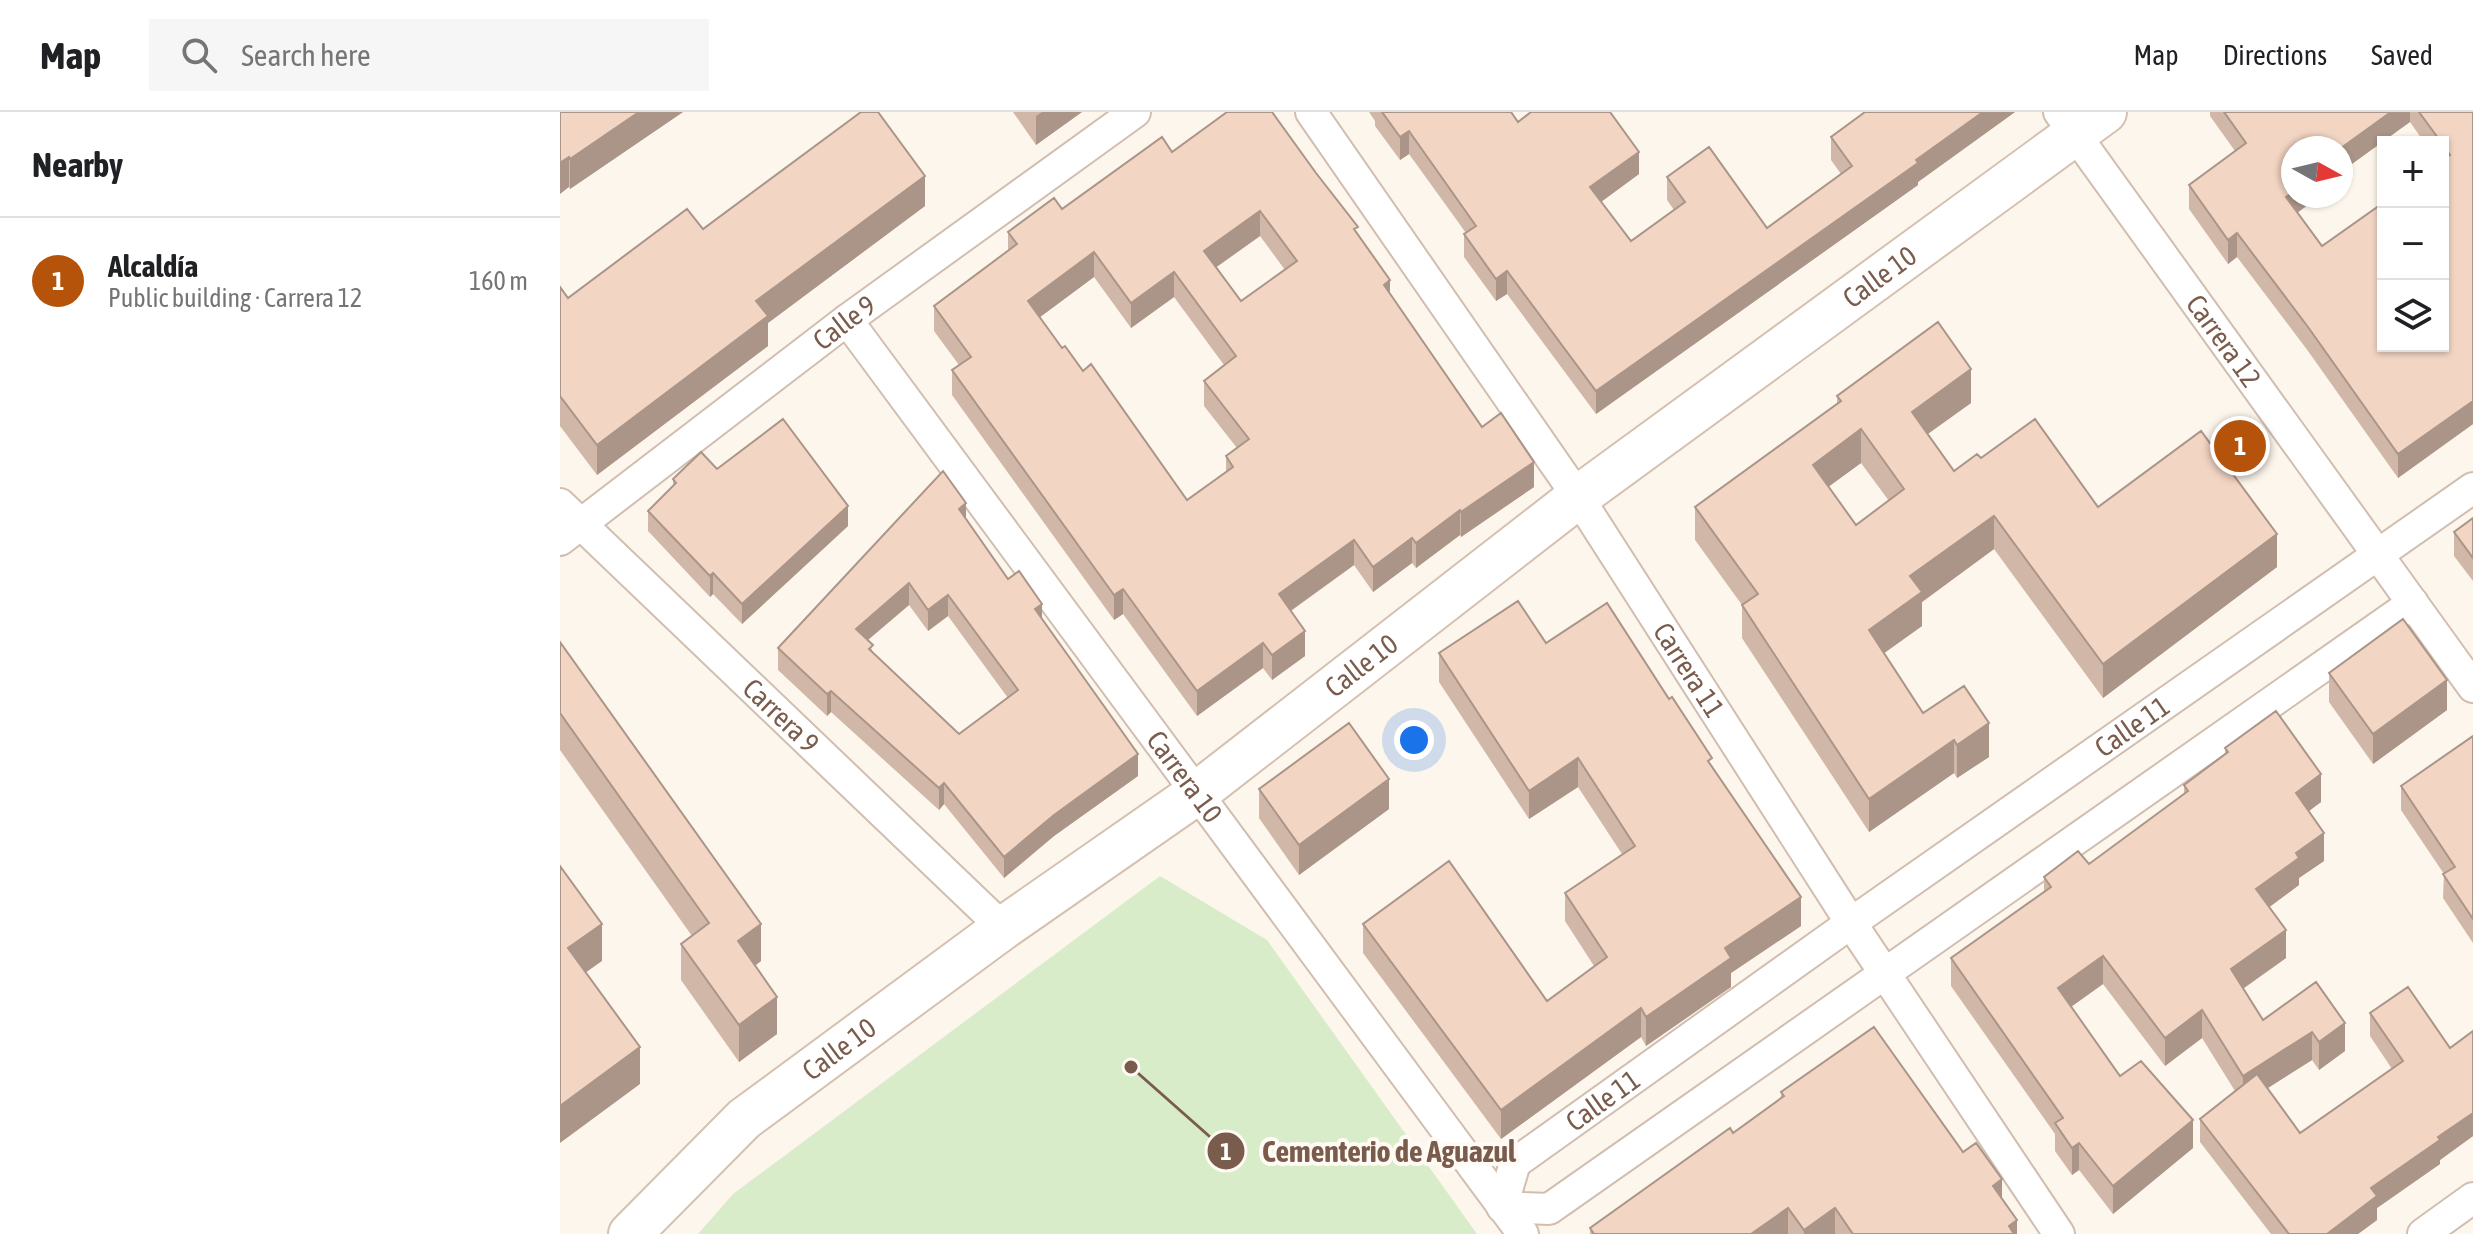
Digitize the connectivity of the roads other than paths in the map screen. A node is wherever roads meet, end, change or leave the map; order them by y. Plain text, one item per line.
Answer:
1 (1135, 112) edge
2 (1311, 112) edge
3 (2079, 120) edge
4 (847, 320) junction
5 (2473, 488) edge
6 (1578, 497) junction
7 (567, 523) edge
8 (2378, 556) junction
9 (2413, 603) junction
10 (2473, 687) edge
11 (1197, 793) junction
12 (1851, 923) junction
13 (1003, 928) junction
14 (1885, 973) junction
15 (2473, 1198) edge
16 (1502, 1207) junction
17 (630, 1234) edge
18 (1523, 1234) edge
19 (2059, 1234) edge
20 (2423, 1234) edge

1 - 4 street, Calle 9
2 - 6 street, Carrera 11
3 - 6 street, Calle 10
3 - 8 street, Carrera 12
4 - 7 street, Calle 9
4 - 11 street, Carrera 10
5 - 8 street, Calle 11
6 - 11 street, Calle 10
6 - 12 street, Carrera 11
7 - 13 street, Carrera 9
8 - 9 street, Carrera 12
8 - 12 street, Calle 11
9 - 10 street, Carrera 12
9 - 14 street, Calle 11
11 - 13 street, Calle 10
11 - 16 street, Carrera 10
12 - 14 street, Carrera 11
12 - 16 street, Calle 11
13 - 17 street, Calle 10
14 - 16 street, Calle 11
14 - 19 street, Carrera 11
15 - 20 street
16 - 18 street, Carrera 10

